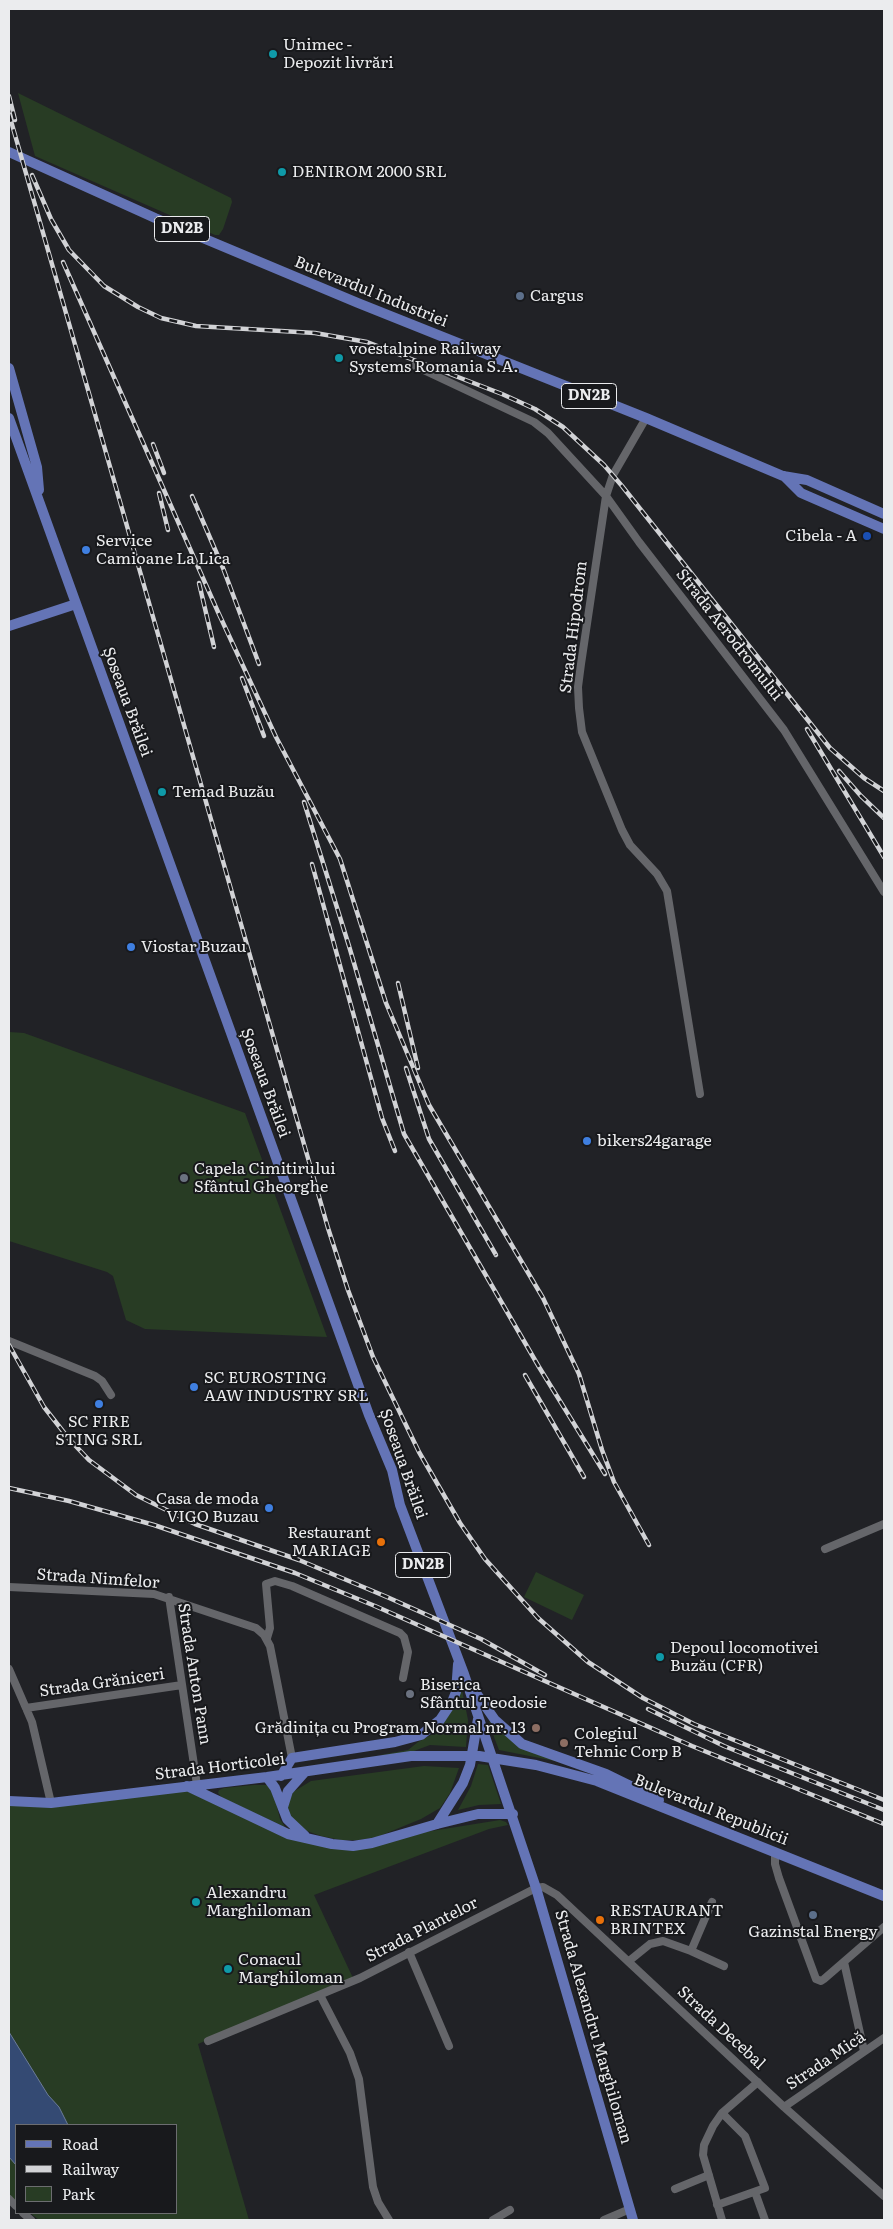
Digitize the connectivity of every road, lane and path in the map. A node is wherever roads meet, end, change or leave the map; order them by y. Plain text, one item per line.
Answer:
1 (9, 152) edge
2 (415, 366) dead end
3 (9, 368) edge
4 (9, 418) edge
5 (646, 418) junction
6 (783, 476) junction
7 (606, 496) junction
8 (39, 499) junction
9 (884, 514) edge
10 (884, 529) edge
11 (76, 604) junction
12 (9, 626) edge
13 (884, 892) edge
14 (700, 1094) dead end
15 (9, 1341) edge
16 (111, 1395) dead end
17 (884, 1524) edge
18 (825, 1549) dead end
19 (9, 1587) edge
20 (169, 1597) junction
21 (267, 1638) junction
22 (458, 1658) junction
23 (9, 1669) edge
24 (403, 1678) dead end
25 (182, 1685) junction
26 (26, 1708) junction
27 (479, 1716) junction
28 (433, 1755) joint
29 (292, 1758) junction
30 (304, 1772) junction
31 (281, 1776) junction
32 (267, 1778) junction
33 (217, 1783) junction
34 (192, 1786) junction
35 (9, 1801) edge
36 (51, 1803) junction
37 (225, 1804) junction
38 (283, 1807) junction
39 (513, 1814) junction
40 (680, 1815) junction
41 (438, 1824) junction
42 (310, 1840) junction
43 (522, 1843) joint
44 (775, 1853) junction
45 (536, 1888) junction
46 (884, 1896) edge
47 (712, 1902) dead end
48 (884, 1927) edge
49 (691, 1951) junction
50 (408, 1952) junction
51 (629, 1961) junction
52 (844, 1962) junction
53 (724, 1966) dead end
54 (320, 1995) junction
55 (884, 2038) edge
56 (208, 2041) dead end
57 (449, 2046) dead end
58 (864, 2051) junction
59 (758, 2082) junction
60 (784, 2107) junction
61 (722, 2114) junction
62 (709, 2175) junction
63 (675, 2189) dead end
64 (755, 2192) junction
65 (884, 2196) edge
66 (717, 2205) junction
67 (630, 2209) junction
68 (510, 2210) dead end
69 (389, 2220) edge
70 (493, 2220) edge
71 (604, 2220) edge
72 (633, 2220) edge
73 (722, 2220) edge
74 (765, 2220) edge

1 - 5 main road, Bulevardul Industriei / DN2B
2 - 7 street, Strada Aerodromului
3 - 8 main road
4 - 8 main road, Șoseaua Brăilei
5 - 6 main road, Bulevardul Industriei / DN2B
5 - 7 street, Strada Hipodrom
6 - 9 main road, Bulevardul Industriei / DN2B
6 - 10 main road, Bulevardul Industriei / DN2B
7 - 13 street, Strada Aerodromului
7 - 14 street, Strada Hipodrom
8 - 11 main road, Șoseaua Brăilei
11 - 12 main road
11 - 22 main road, Șoseaua Brăilei / DN2B
15 - 16 street
17 - 18 street
19 - 20 street, Strada Nimfelor
20 - 21 street, Strada Nimfelor
20 - 25 street, Strada Anton Pann
21 - 24 street
21 - 29 street
22 - 27 main road, Șoseaua Brăilei / DN2B
22 - 29 main road
22 - 40 main road
23 - 26 street
25 - 26 street, Strada Grăniceri
25 - 34 street, Strada Anton Pann
26 - 36 street
27 - 39 main road, Șoseaua Brăilei
27 - 41 main road
28 - 30 main road, Strada Horticolei
28 - 40 main road, Bulevardul Republicii
29 - 31 main road
30 - 31 main road, Strada Horticolei
30 - 38 main road
31 - 32 main road, Strada Horticolei
32 - 33 main road, Strada Horticolei
32 - 38 main road
33 - 34 main road, Strada Horticolei
33 - 37 main road
34 - 36 main road, Strada Horticolei
34 - 37 main road
35 - 36 main road, Strada Horticolei
37 - 42 main road
38 - 42 main road
39 - 41 main road
39 - 43 main road, Șoseaua Brăilei
40 - 44 main road, Bulevardul Republicii
41 - 42 main road
43 - 45 main road, Strada Alexandru Marghiloman
44 - 46 main road, Bulevardul Republicii
44 - 52 street
45 - 50 street, Strada Plantelor
45 - 51 street, Strada Decebal
45 - 67 main road, Strada Alexandru Marghiloman
47 - 49 street
48 - 52 street
49 - 51 street
49 - 53 street
50 - 54 street, Strada Plantelor
50 - 57 street
51 - 59 street, Strada Decebal
52 - 58 street
54 - 56 street, Strada Plantelor
54 - 69 street
55 - 58 street, Strada Mică
58 - 60 street, Strada Mică
59 - 60 street, Strada Decebal
59 - 61 street
60 - 65 street, Strada Decebal
61 - 62 street
61 - 64 street
62 - 63 street
62 - 66 street
64 - 66 street
64 - 74 street
66 - 73 street
67 - 71 street
67 - 72 main road, Strada Alexandru Marghiloman
68 - 70 street

